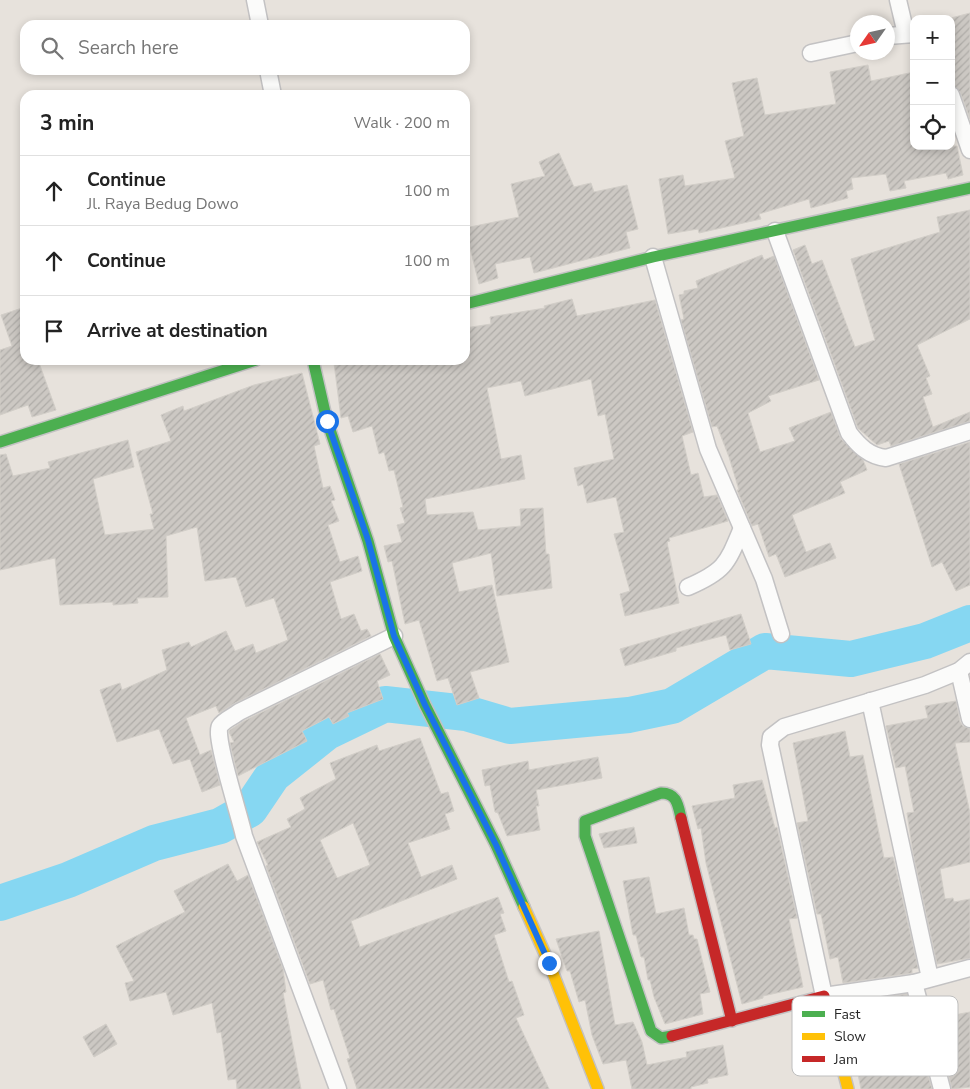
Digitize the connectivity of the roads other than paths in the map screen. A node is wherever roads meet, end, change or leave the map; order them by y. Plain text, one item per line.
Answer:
1 (255, 0) edge
2 (898, 0) edge
3 (259, 20) edge
4 (910, 34) edge
5 (895, 35) edge
6 (850, 45) edge
7 (811, 53) dead end
8 (269, 75) edge
9 (272, 90) edge
10 (954, 105) edge
11 (970, 150) edge
12 (970, 188) edge
13 (775, 231) junction
14 (653, 257) junction
15 (470, 303) edge
16 (240, 365) edge
17 (315, 365) edge
18 (970, 431) edge
19 (0, 442) edge
20 (742, 528) junction
21 (688, 587) dead end
22 (781, 634) dead end
23 (394, 636) junction
24 (964, 666) edge
25 (870, 701) junction
26 (970, 719) edge
27 (970, 968) edge
28 (930, 978) junction
29 (914, 984) junction
30 (824, 996) joint
31 (917, 996) edge
32 (792, 1005) edge
33 (732, 1021) junction
34 (845, 1076) edge
35 (939, 1076) edge
36 (338, 1089) edge
37 (598, 1089) edge
38 (848, 1089) edge
39 (942, 1089) edge

1 - 3 street
2 - 4 street
4 - 5 street
6 - 7 street
8 - 9 street
10 - 11 street
12 - 13 street
13 - 14 street
13 - 18 street
14 - 15 street
14 - 20 street
16 - 19 street
17 - 23 street
20 - 21 street
20 - 22 street
23 - 36 street
23 - 37 street
24 - 25 street
24 - 26 street
25 - 28 street
25 - 30 street
27 - 28 street
28 - 29 street
29 - 30 street
29 - 31 street
32 - 33 street
33 - 33 street
34 - 38 street
35 - 39 street

